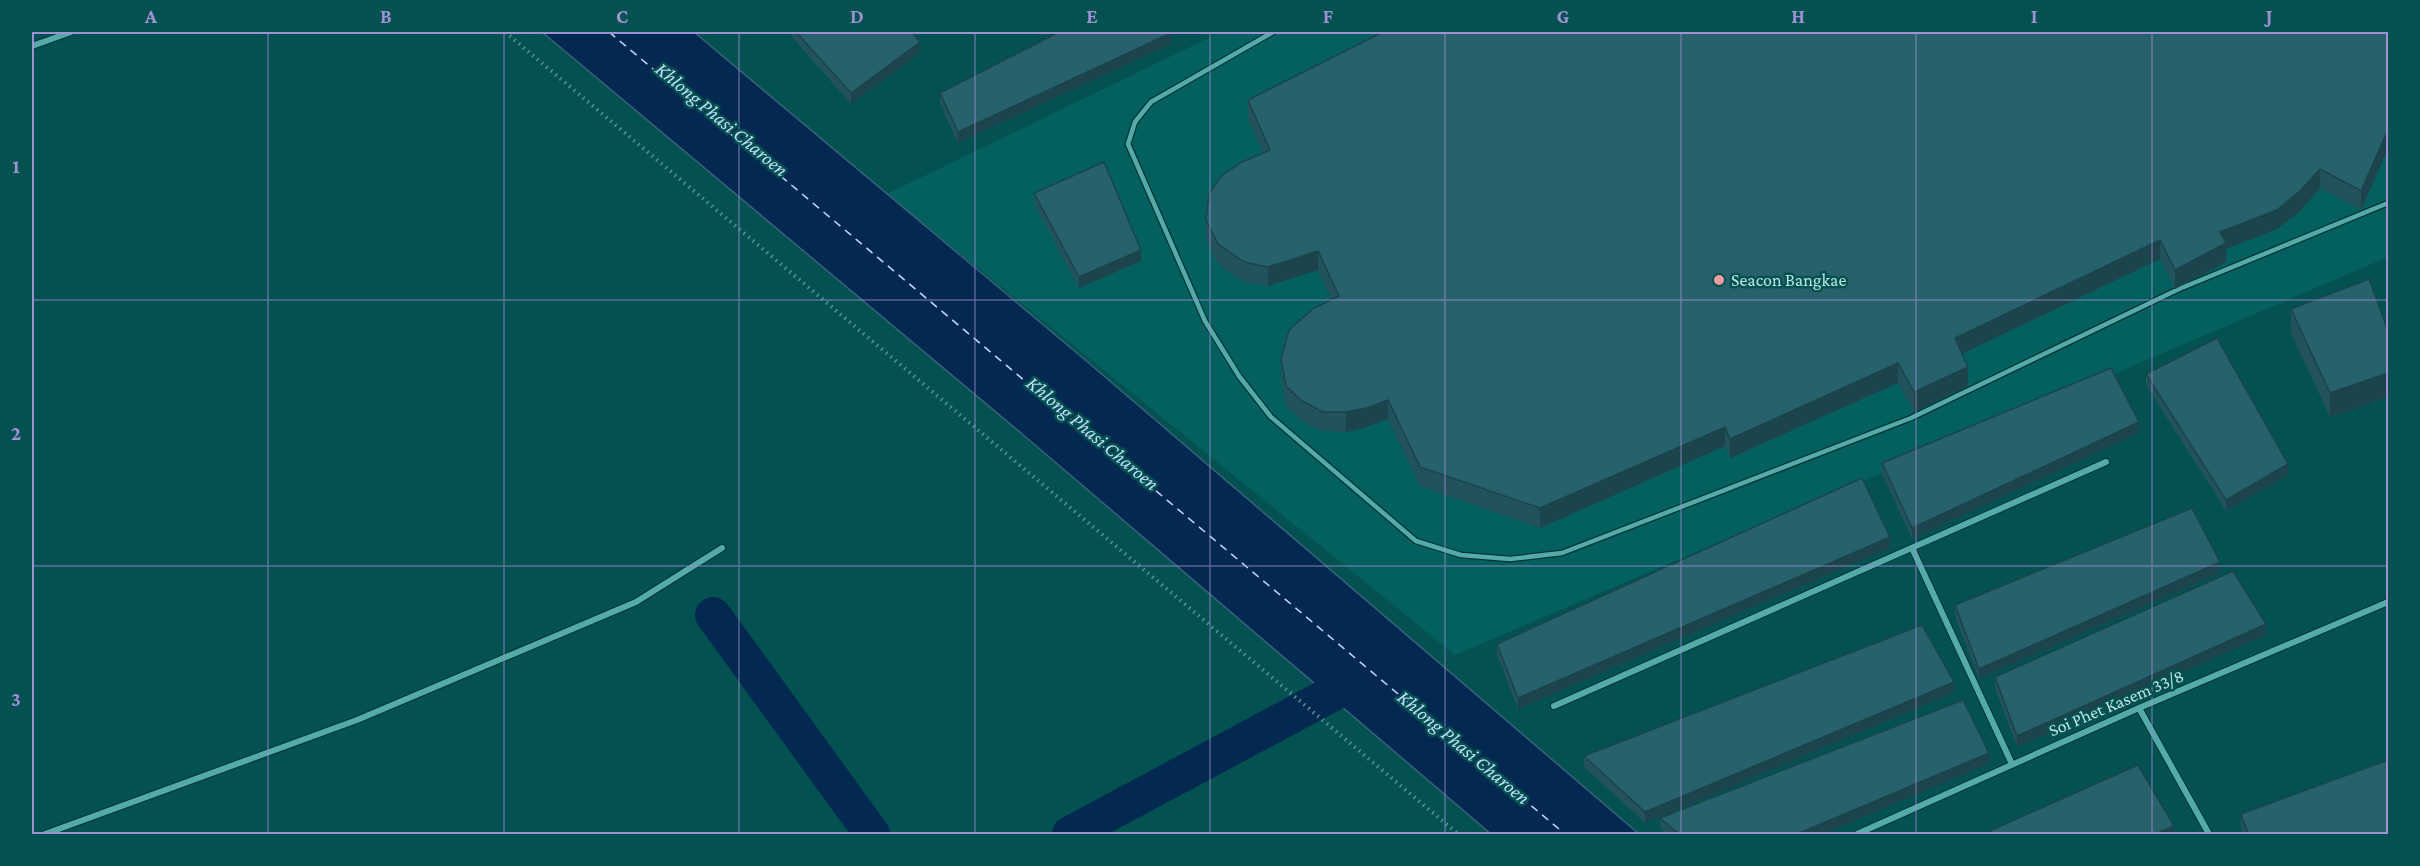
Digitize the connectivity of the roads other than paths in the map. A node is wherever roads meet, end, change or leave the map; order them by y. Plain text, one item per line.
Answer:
1 (71, 32) edge
2 (1273, 32) edge
3 (32, 46) edge
4 (2388, 203) edge
5 (2106, 462) dead end
6 (722, 548) dead end
7 (1912, 548) junction
8 (2388, 603) edge
9 (1554, 706) dead end
10 (2139, 708) junction
11 (2012, 764) junction
12 (45, 834) edge
13 (1857, 834) edge
14 (2209, 834) edge

1 - 3 street
2 - 4 lane
5 - 7 street
6 - 12 street
7 - 9 street
7 - 11 street
8 - 10 street, Soi Phet Kasem 33/8
10 - 11 street, Soi Phet Kasem 33/8
10 - 14 street
11 - 13 street, Soi Phet Kasem 33/8

